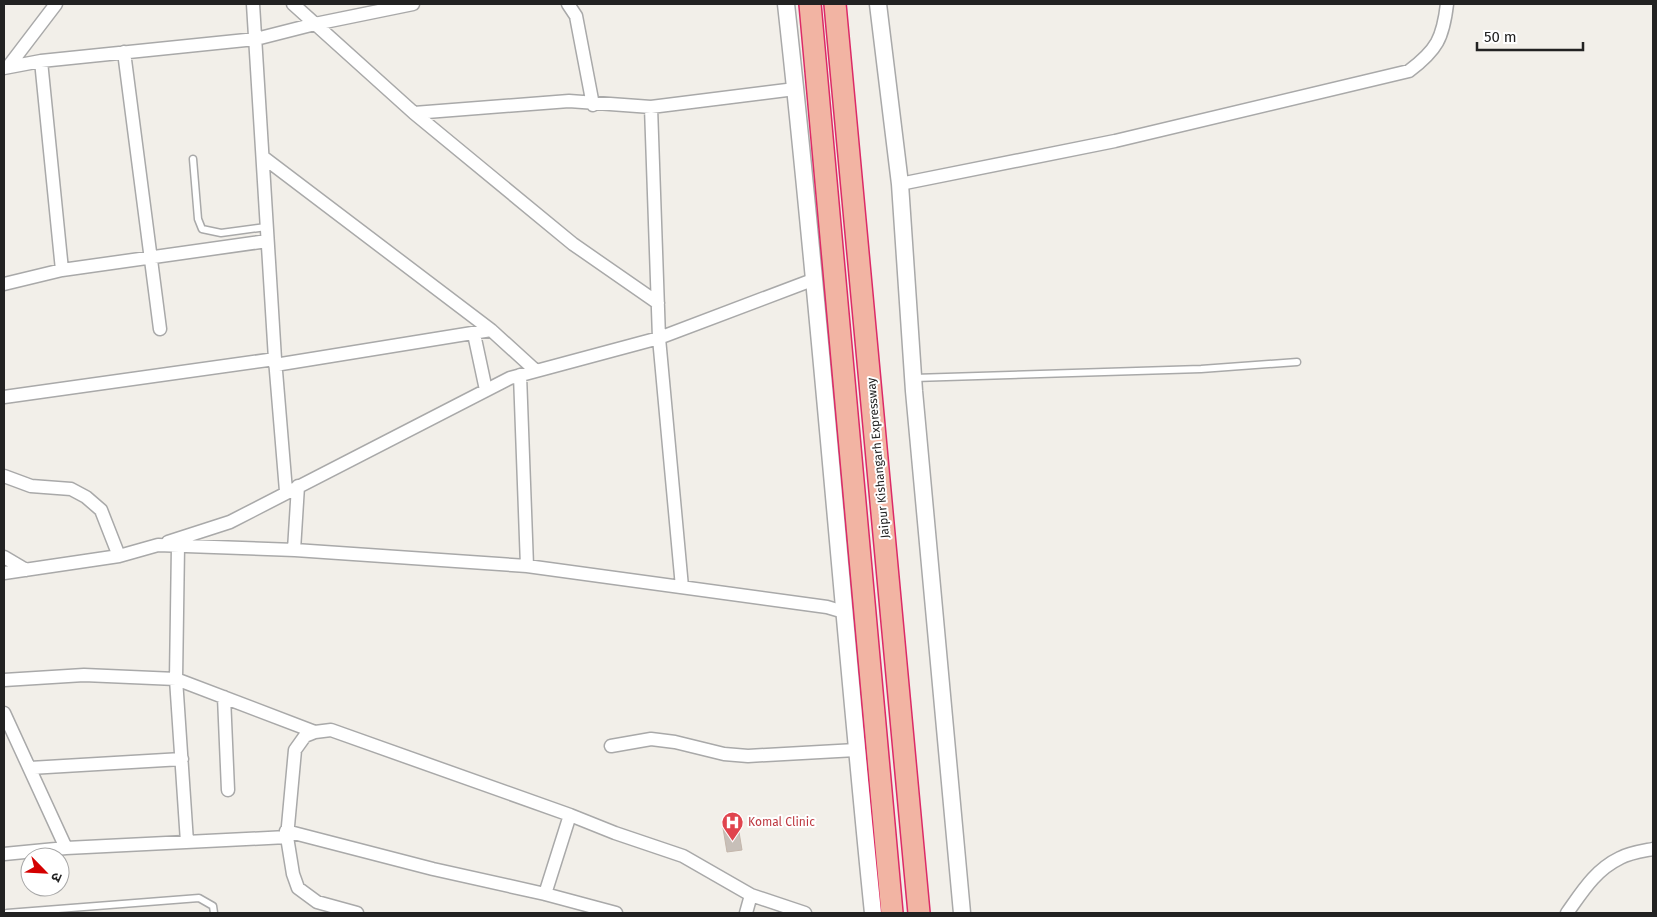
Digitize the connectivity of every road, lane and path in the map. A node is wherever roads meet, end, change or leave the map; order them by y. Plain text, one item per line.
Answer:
1 (56, 4) edge
2 (253, 4) edge
3 (293, 4) edge
4 (413, 4) edge
5 (568, 4) edge
6 (786, 4) edge
7 (810, 4) edge
8 (835, 4) edge
9 (878, 4) edge
10 (1447, 4) edge
11 (315, 24) junction
12 (256, 39) junction
13 (124, 52) junction
14 (41, 61) junction
15 (6, 67) edge
16 (795, 88) junction
17 (593, 105) junction
18 (650, 107) junction
19 (414, 112) junction
20 (263, 158) junction
21 (193, 159) dead end
22 (900, 184) junction
23 (266, 227) junction
24 (267, 242) junction
25 (150, 258) junction
26 (62, 270) junction
27 (815, 279) junction
28 (4, 284) edge
29 (658, 303) junction
30 (160, 329) dead end
31 (491, 330) junction
32 (474, 334) junction
33 (659, 338) junction
34 (275, 362) junction
35 (1297, 362) dead end
36 (535, 370) junction
37 (520, 375) junction
38 (913, 378) junction
39 (486, 390) junction
40 (4, 397) edge
41 (4, 476) edge
42 (292, 489) junction
43 (158, 545) junction
44 (178, 546) junction
45 (294, 550) junction
46 (119, 556) junction
47 (4, 557) edge
48 (527, 566) junction
49 (26, 570) junction
50 (4, 573) edge
51 (682, 587) junction
52 (844, 612) junction
53 (176, 679) junction
54 (4, 680) edge
55 (224, 697) junction
56 (4, 713) edge
57 (315, 732) junction
58 (611, 746) dead end
59 (856, 750) junction
60 (182, 760) junction
61 (30, 768) junction
62 (228, 790) dead end
63 (570, 815) junction
64 (286, 834) junction
65 (187, 842) junction
66 (66, 847) edge
67 (70, 848) edge
68 (1653, 849) edge
69 (20, 852) edge
70 (4, 854) edge
71 (545, 894) junction
72 (751, 895) junction
73 (6, 913) edge
74 (214, 913) edge
75 (357, 913) edge
76 (616, 913) edge
77 (746, 913) edge
78 (805, 913) edge
79 (874, 913) edge
80 (892, 913) edge
81 (919, 913) edge
82 (962, 913) edge
83 (1569, 913) edge

1 - 15 street
2 - 12 street
3 - 11 street
4 - 11 street
5 - 17 street
6 - 16 street
7 - 80 highway
8 - 81 highway, Jaipur Kishangarh Expressway
9 - 22 street
10 - 22 street
11 - 12 street
11 - 19 street
12 - 13 street
12 - 20 street
13 - 14 street
13 - 25 street
14 - 15 street
14 - 26 street
16 - 18 street
16 - 27 street
17 - 18 street
17 - 19 street
18 - 29 street
19 - 29 street
20 - 23 street
20 - 31 street
21 - 23 lane
22 - 38 street
23 - 24 street
24 - 25 street
24 - 34 street
25 - 26 street
25 - 30 street
26 - 28 street
27 - 33 street
27 - 52 street
29 - 33 street
31 - 32 street
31 - 36 street
32 - 34 street
32 - 39 street
33 - 36 street
33 - 51 street
34 - 40 street
34 - 42 street
35 - 38 lane
36 - 37 street
37 - 39 street
37 - 48 street
38 - 82 street
39 - 42 street
41 - 46 street
42 - 43 street
42 - 45 street
43 - 44 street
43 - 46 street
44 - 45 street
44 - 53 street
45 - 48 street
46 - 49 street
47 - 49 street
48 - 51 street
49 - 50 street
51 - 52 street
52 - 59 street
53 - 54 street
53 - 55 street
53 - 60 street
55 - 57 street
55 - 62 street
56 - 61 street
57 - 63 street
57 - 64 street
58 - 59 street
59 - 79 street
60 - 61 street
60 - 65 street
61 - 66 street
63 - 71 street
63 - 72 street
64 - 65 street
64 - 71 street
64 - 75 street
65 - 67 street
68 - 83 street
69 - 70 street
71 - 76 street
72 - 77 street
72 - 78 street
73 - 74 lane

